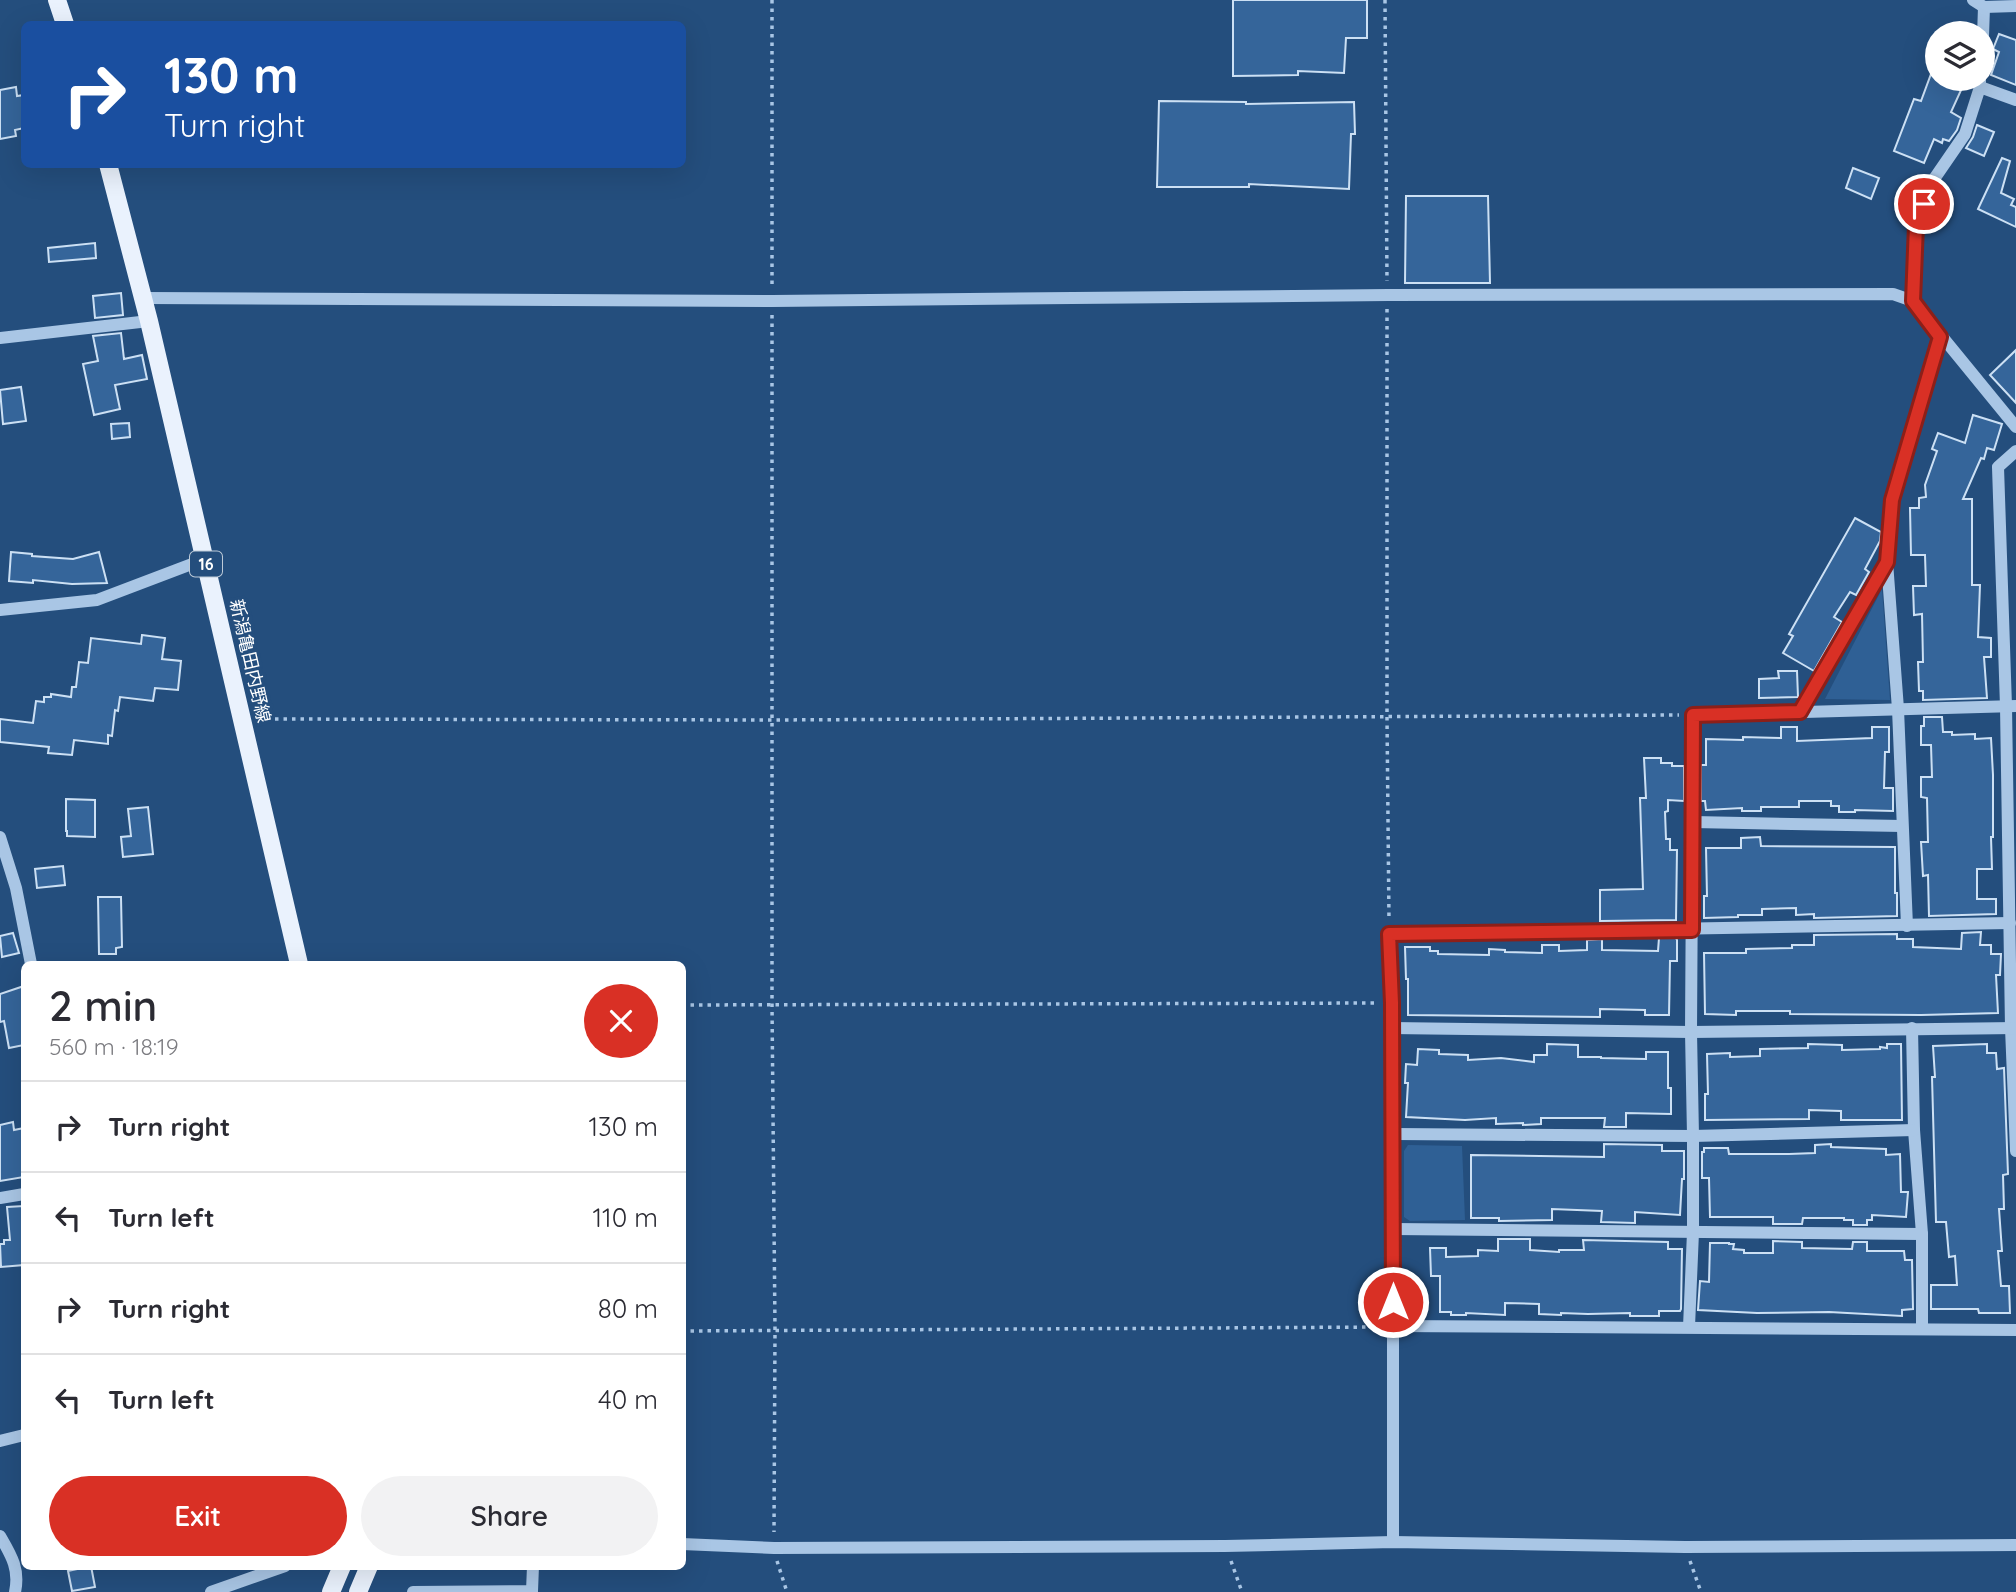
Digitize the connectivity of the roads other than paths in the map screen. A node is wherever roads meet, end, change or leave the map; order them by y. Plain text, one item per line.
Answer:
1 (57, 0) edge
2 (1979, 3) edge
3 (2016, 6) edge
4 (64, 21) edge
5 (1981, 21) edge
6 (1995, 90) edge
7 (1978, 91) edge
8 (2016, 100) edge
9 (109, 168) edge
10 (144, 298) junction
11 (1913, 301) junction
12 (149, 321) junction
13 (1940, 337) junction
14 (0, 338) edge
15 (2016, 428) edge
16 (2016, 451) edge
17 (205, 559) junction
18 (1887, 562) junction
19 (0, 610) edge
20 (2011, 706) edge
21 (1898, 709) junction
22 (1800, 712) junction
23 (1693, 822) junction
24 (1902, 826) junction
25 (0, 836) edge
26 (2010, 923) junction
27 (1907, 926) junction
28 (1692, 930) junction
29 (30, 961) edge
30 (298, 961) edge
31 (1391, 1028) junction
32 (1912, 1028) junction
33 (2014, 1028) edge
34 (1690, 1032) junction
35 (1914, 1130) junction
36 (1394, 1133) junction
37 (1693, 1136) junction
38 (2016, 1148) edge
39 (21, 1194) edge
40 (0, 1198) edge
41 (1393, 1230) junction
42 (1693, 1233) junction
43 (1922, 1234) junction
44 (1393, 1326) junction
45 (1689, 1327) junction
46 (1922, 1329) junction
47 (2016, 1329) edge
48 (21, 1436) edge
49 (0, 1441) edge
50 (0, 1536) edge
51 (1393, 1542) junction
52 (686, 1544) edge
53 (2016, 1545) edge
54 (274, 1570) edge
55 (340, 1570) edge
56 (367, 1570) edge
57 (533, 1570) edge
58 (15, 1592) edge
59 (211, 1592) edge
60 (331, 1592) edge
61 (358, 1592) edge
62 (413, 1592) edge

1 - 4 main road
2 - 3 street
2 - 5 street
6 - 8 street
7 - 11 street
9 - 10 main road, 新潟亀田内野線 / 16
10 - 11 street
10 - 12 main road, 新潟亀田内野線 / 16
11 - 13 street
12 - 14 street
12 - 17 main road, 新潟亀田内野線 / 16
13 - 15 street
13 - 18 street
16 - 20 street
17 - 19 street
17 - 30 main road, 新潟亀田内野線 / 16
18 - 21 street
18 - 22 street
20 - 21 street
20 - 26 street
21 - 22 street
21 - 24 street
22 - 23 street
23 - 24 street
23 - 28 street
24 - 27 street
25 - 29 street
26 - 27 street
26 - 33 street
27 - 28 street
28 - 31 street
28 - 34 street
31 - 34 street
31 - 36 street
32 - 33 street
32 - 34 street
32 - 35 street
33 - 38 street
34 - 37 street
35 - 37 street
35 - 43 street
36 - 37 street
36 - 41 street
37 - 42 street
39 - 40 street
41 - 42 street
41 - 44 street
42 - 43 street
42 - 45 street
43 - 46 street
44 - 45 street
44 - 51 street
45 - 46 street
46 - 47 street
48 - 49 street
50 - 58 street
51 - 52 street
51 - 53 street
54 - 59 street
55 - 60 main road
56 - 61 main road
57 - 62 street

